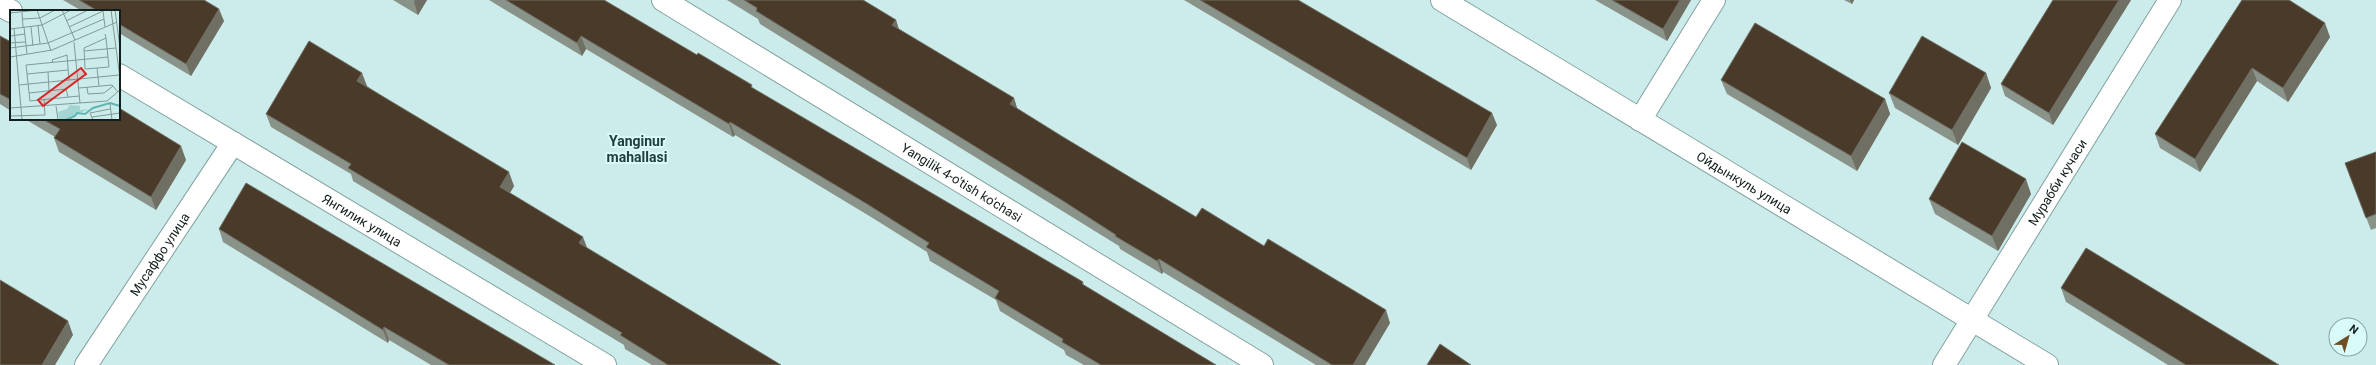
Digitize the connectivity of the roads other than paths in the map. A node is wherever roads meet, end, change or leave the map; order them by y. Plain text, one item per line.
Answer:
1 (663, 0) edge
2 (1442, 0) edge
3 (1714, 0) edge
4 (2170, 0) edge
5 (0, 5) edge
6 (10, 10) edge
7 (120, 76) edge
8 (1640, 120) junction
9 (233, 142) junction
10 (1972, 320) junction
11 (86, 365) edge
12 (605, 365) edge
13 (1262, 365) edge
14 (1944, 365) edge
15 (2047, 365) edge

1 - 13 street, Yangilik 4-o'tish ko'chasi
2 - 8 street, Ойдынкуль улица
3 - 8 street
4 - 10 street, Мурабби кучаси
5 - 6 street
7 - 9 street, Янгилик улица
8 - 10 street, Ойдынкуль улица
9 - 11 street, Мусаффо улица
9 - 12 street, Янгилик улица
10 - 14 street, Мурабби кучаси
10 - 15 street, Ойдынкуль улица

